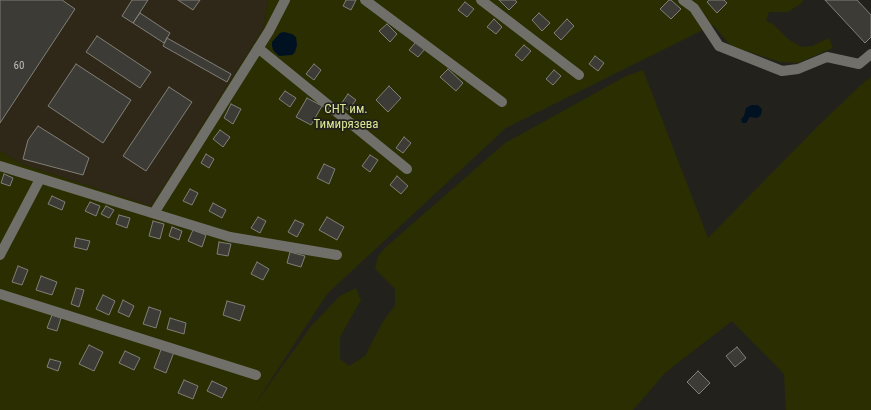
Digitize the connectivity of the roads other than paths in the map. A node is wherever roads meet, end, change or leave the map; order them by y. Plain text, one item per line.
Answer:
1 (285, 0) edge
2 (365, 0) edge
3 (480, 0) edge
4 (683, 0) edge
5 (258, 48) junction
6 (871, 54) edge
7 (579, 75) dead end
8 (502, 102) dead end
9 (0, 166) edge
10 (407, 169) dead end
11 (40, 179) junction
12 (154, 213) junction
13 (0, 255) edge
14 (337, 255) dead end
15 (0, 294) edge
16 (256, 375) dead end

1 - 5 street
2 - 8 street
3 - 7 street
4 - 6 street
5 - 10 street
5 - 12 street
9 - 11 street
11 - 12 street
11 - 13 street
12 - 14 street
15 - 16 street

